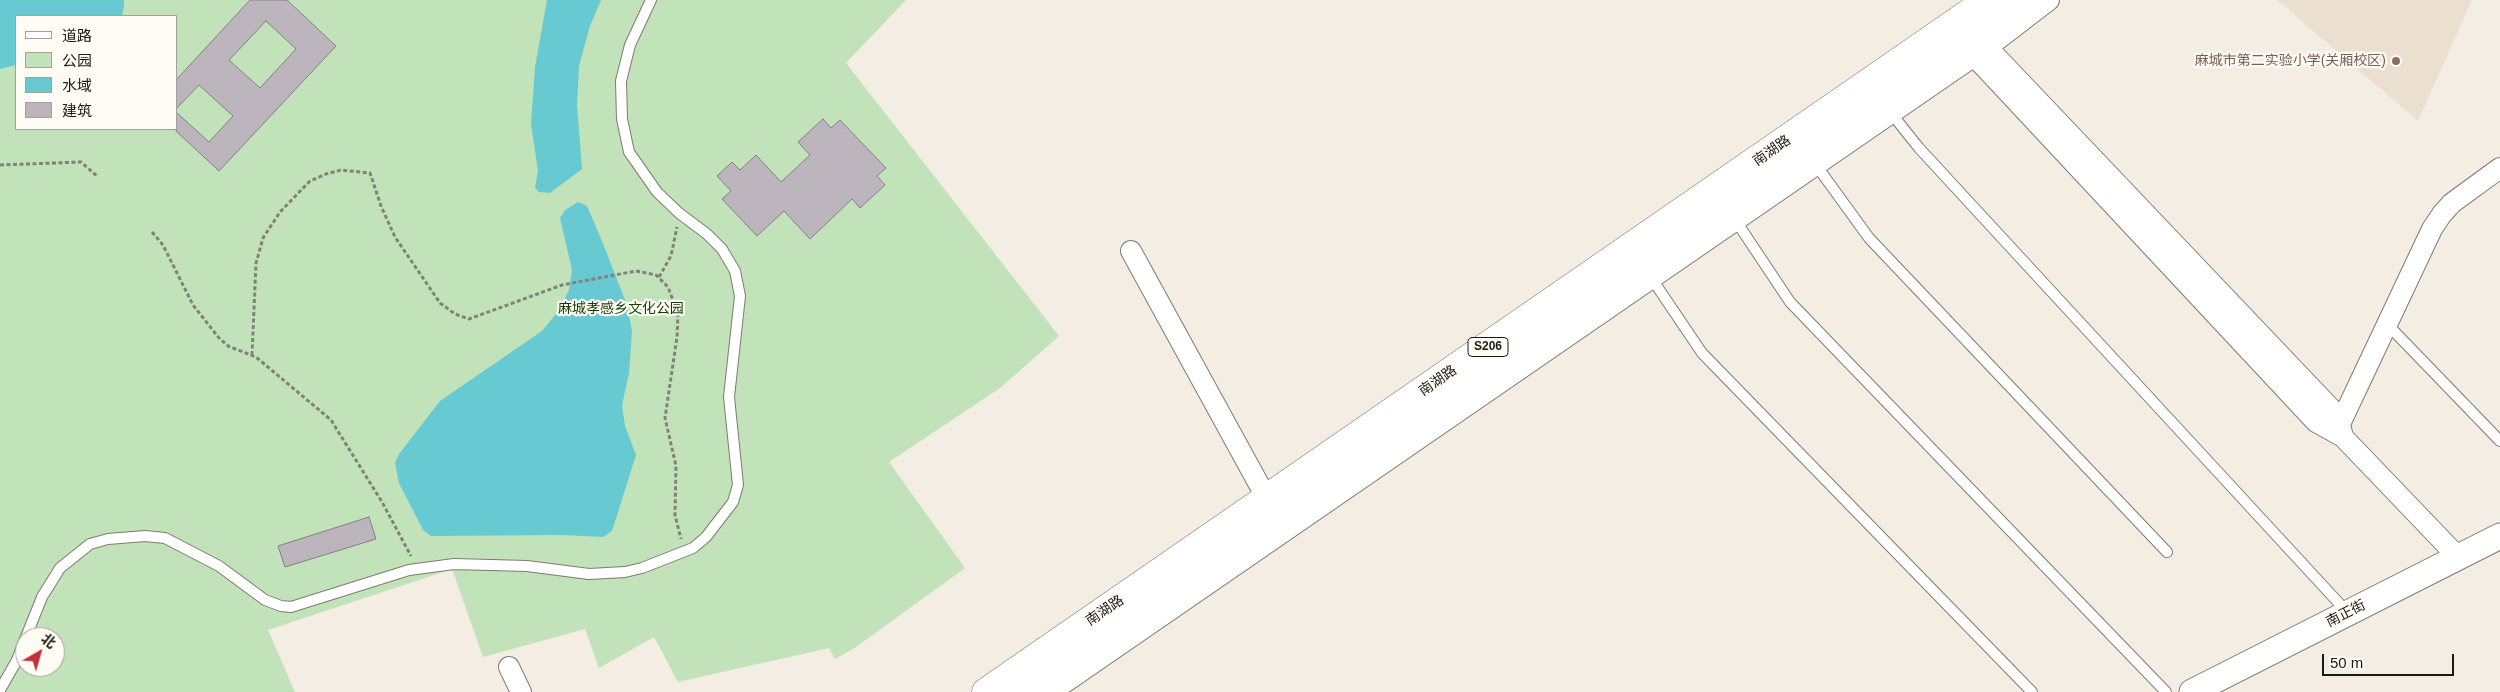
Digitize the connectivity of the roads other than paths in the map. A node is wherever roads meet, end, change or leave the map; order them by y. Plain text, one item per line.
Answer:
1 (652, 0) edge
2 (1988, 0) edge
3 (2021, 0) edge
4 (2049, 0) edge
5 (1980, 52) junction
6 (1891, 114) junction
7 (1816, 165) junction
8 (2500, 168) edge
9 (1736, 221) junction
10 (1131, 251) dead end
11 (1652, 279) junction
12 (2387, 324) junction
13 (2341, 430) junction
14 (2500, 441) edge
15 (1267, 500) junction
16 (2500, 536) edge
17 (2168, 552) dead end
18 (2458, 557) junction
19 (2348, 613) junction
20 (30, 627) edge
21 (15, 659) edge
22 (509, 667) dead end
23 (0, 690) edge
24 (521, 692) edge
25 (986, 692) edge
26 (1021, 692) edge
27 (1051, 692) edge
28 (2032, 692) edge
29 (2166, 692) edge
30 (2192, 692) edge

1 - 20 lane
2 - 15 main road, 南湖路 / S206
3 - 26 main road, 南湖路 / S206
4 - 5 street
5 - 6 street
5 - 13 street
6 - 7 street
6 - 19 lane
7 - 9 street
7 - 17 lane
8 - 12 street
9 - 11 street
9 - 29 lane
10 - 15 street
11 - 27 street
11 - 28 lane
12 - 13 street
12 - 14 lane
13 - 18 street
15 - 25 main road, 南湖路 / S206
16 - 18 street, 南正街
18 - 19 street, 南正街
19 - 30 street, 南正街
21 - 23 lane
22 - 24 street

